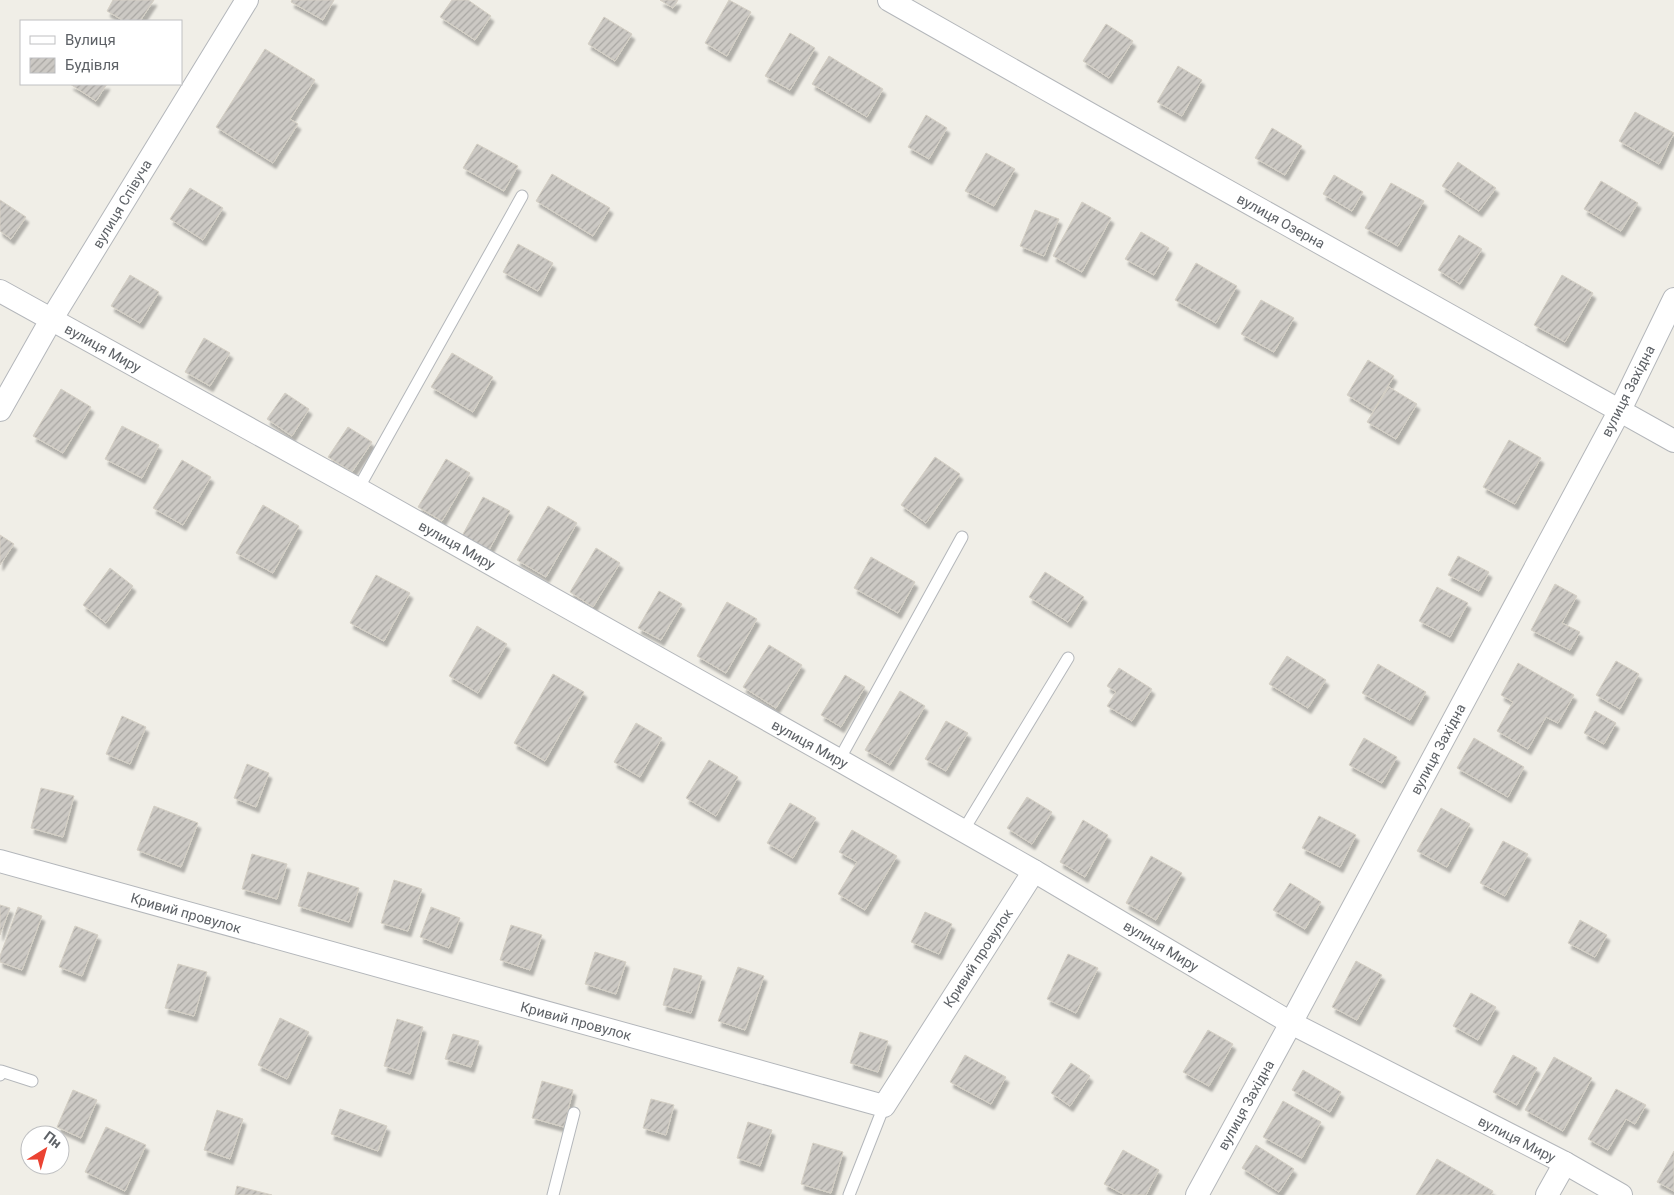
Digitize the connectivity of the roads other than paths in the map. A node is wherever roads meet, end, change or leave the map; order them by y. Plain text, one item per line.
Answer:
1 (247, 0) edge
2 (889, 0) edge
3 (522, 196) dead end
4 (0, 291) edge
5 (1674, 299) edge
6 (51, 320) junction
7 (0, 410) edge
8 (1620, 410) junction
9 (1674, 441) edge
10 (358, 489) junction
11 (962, 537) dead end
12 (1068, 658) dead end
13 (839, 760) junction
14 (963, 831) junction
15 (0, 861) edge
16 (1034, 871) junction
17 (1291, 1023) junction
18 (0, 1075) edge
19 (32, 1081) dead end
20 (884, 1106) junction
21 (574, 1113) dead end
22 (1565, 1163) junction
23 (553, 1195) edge
24 (849, 1195) edge
25 (1197, 1195) edge
26 (1547, 1195) edge
27 (1621, 1195) edge

1 - 6 street, вулиця Співуча
2 - 8 street, вулиця Озерна
3 - 10 lane
4 - 6 street, вулиця Миру
5 - 8 street, вулиця Західна
6 - 7 street, вулиця Співуча
6 - 10 street, вулиця Миру
8 - 9 street, вулиця Озерна
8 - 17 street, вулиця Західна
10 - 13 street, вулиця Миру
11 - 13 lane
12 - 14 lane
13 - 14 street, вулиця Миру
14 - 16 street, вулиця Миру
15 - 20 street, Кривий провулок
16 - 17 street, вулиця Миру
16 - 20 street, Кривий провулок
17 - 22 street, вулиця Миру
17 - 25 street, вулиця Західна
18 - 19 lane
20 - 24 lane
21 - 23 lane
22 - 26 street
22 - 27 street, вулиця Миру

